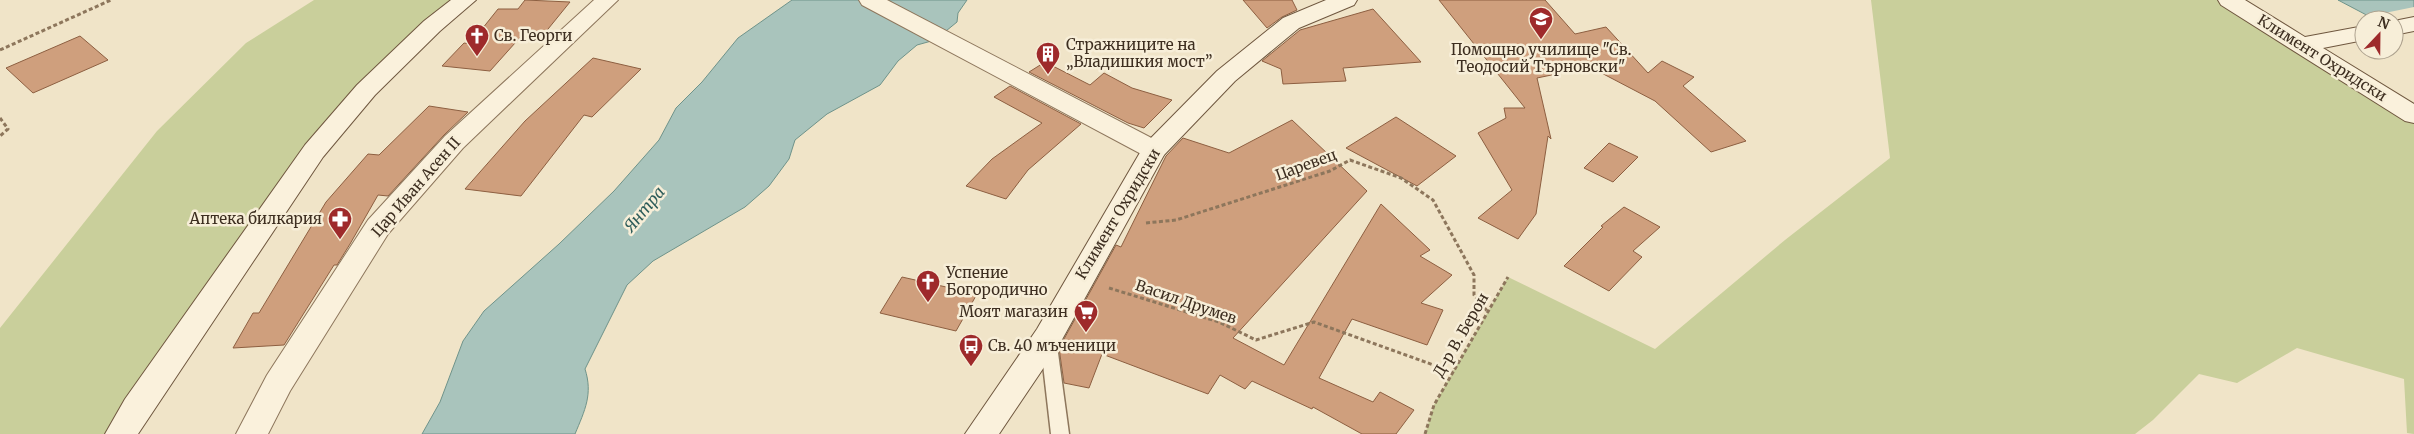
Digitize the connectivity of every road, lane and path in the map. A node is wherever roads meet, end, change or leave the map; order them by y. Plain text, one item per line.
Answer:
1 (111, 0) edge
2 (465, 0) edge
3 (607, 0) edge
4 (870, 0) edge
5 (1346, 0) edge
6 (2230, 0) edge
7 (2354, 35) edge
8 (2301, 45) junction
9 (0, 50) edge
10 (2414, 115) edge
11 (0, 118) edge
12 (0, 136) edge
13 (1154, 150) junction
14 (1114, 219) junction
15 (1508, 277) dead end
16 (1080, 279) junction
17 (1488, 312) junction
18 (1048, 337) junction
19 (1453, 372) junction
20 (121, 434) edge
21 (252, 434) edge
22 (980, 434) edge
23 (1060, 434) edge
24 (1425, 434) edge

1 - 9 path
2 - 20 street
3 - 21 street, Цар Иван Асен II
4 - 13 street
5 - 13 street, Климент Охридски
6 - 8 street, Климент Охридски
7 - 8 street
8 - 10 street, Климент Охридски
11 - 12 path
13 - 14 street, Климент Охридски
14 - 16 street, Климент Охридски
14 - 17 path, Царевец
15 - 17 path, Д-р В. Берон
16 - 18 street, Климент Охридски
16 - 19 path, Васил Друмев
17 - 19 path, Д-р В. Берон
18 - 22 street, Климент Охридски
18 - 23 lane
19 - 24 path, Д-р В. Берон

